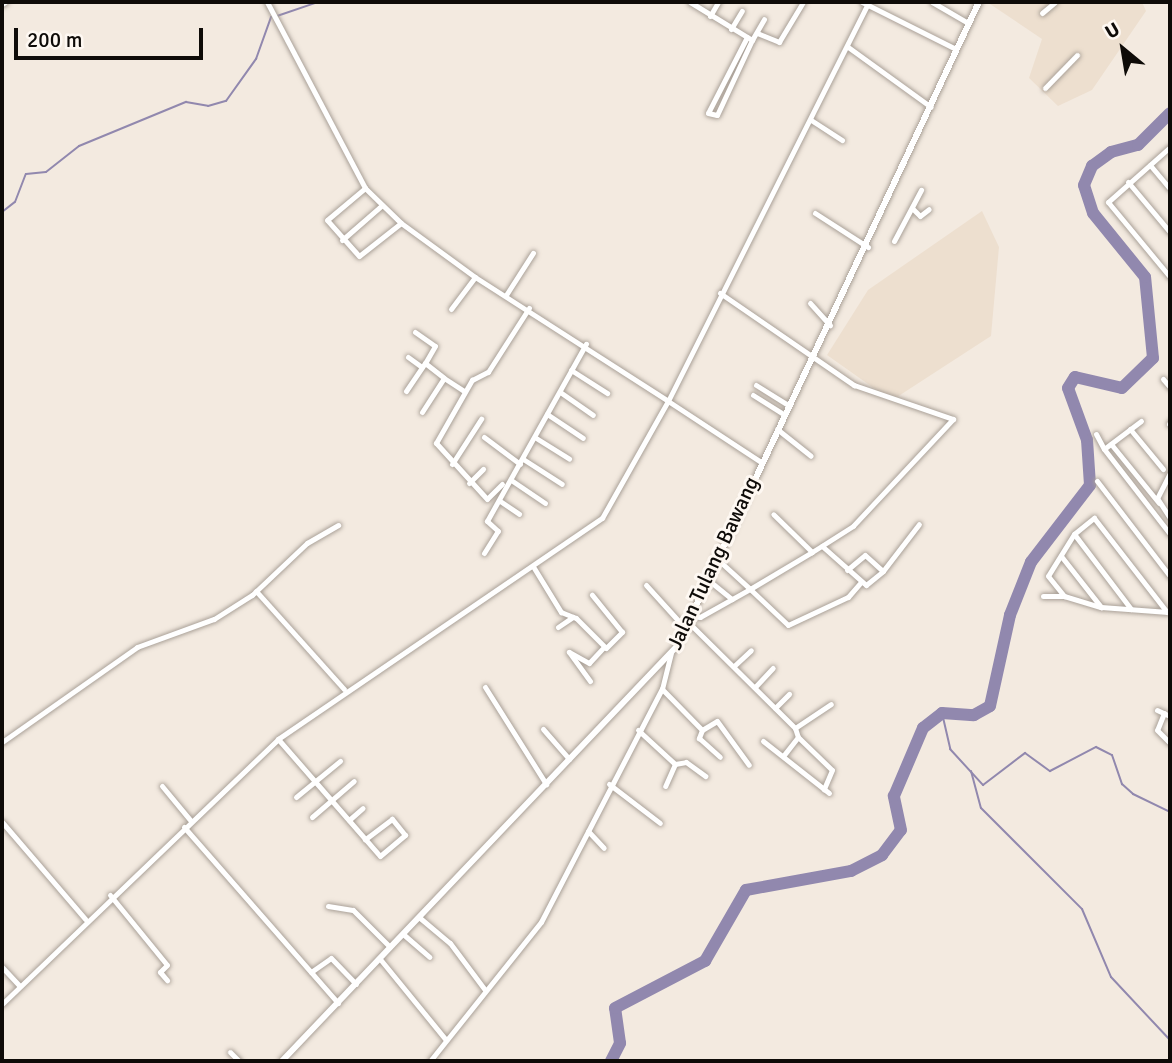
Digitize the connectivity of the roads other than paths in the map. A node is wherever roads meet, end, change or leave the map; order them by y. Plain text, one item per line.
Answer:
1 (267, 2) edge
2 (690, 2) edge
3 (718, 2) edge
4 (803, 2) edge
5 (932, 2) edge
6 (979, 2) edge
7 (1055, 2) edge
8 (866, 3) edge
9 (742, 11) dead end
10 (1042, 13) dead end
11 (710, 16) junction
12 (764, 19) dead end
13 (968, 23) junction
14 (731, 29) junction
15 (757, 33) junction
16 (749, 39) junction
17 (848, 47) junction
18 (956, 50) junction
19 (1077, 55) dead end
20 (1045, 88) dead end
21 (931, 107) junction
22 (811, 120) junction
23 (842, 140) dead end
24 (1170, 147) edge
25 (1150, 165) junction
26 (1128, 182) junction
27 (365, 188) junction
28 (1170, 189) edge
29 (921, 190) dead end
30 (381, 206) junction
31 (912, 208) junction
32 (929, 209) dead end
33 (815, 213) dead end
34 (401, 223) junction
35 (1170, 232) edge
36 (342, 240) junction
37 (894, 241) dead end
38 (868, 247) junction
39 (533, 253) dead end
40 (475, 277) junction
41 (1170, 277) edge
42 (720, 293) junction
43 (506, 295) junction
44 (810, 303) dead end
45 (529, 308) junction
46 (452, 309) dead end
47 (830, 325) junction
48 (415, 331) dead end
49 (586, 344) junction
50 (408, 357) dead end
51 (812, 359) junction
52 (423, 365) junction
53 (571, 370) junction
54 (444, 378) junction
55 (1163, 379) dead end
56 (757, 385) dead end
57 (1170, 387) edge
58 (406, 391) dead end
59 (464, 391) junction
60 (559, 392) junction
61 (607, 393) dead end
62 (753, 395) dead end
63 (668, 401) junction
64 (788, 405) junction
65 (422, 412) dead end
66 (547, 414) junction
67 (784, 414) junction
68 (593, 415) dead end
69 (481, 419) dead end
70 (1141, 421) dead end
71 (777, 429) junction
72 (1130, 429) junction
73 (1096, 435) dead end
74 (484, 437) dead end
75 (536, 438) junction
76 (583, 438) dead end
77 (1111, 444) junction
78 (1104, 449) junction
79 (811, 456) dead end
80 (569, 459) dead end
81 (522, 462) junction
82 (761, 462) junction
83 (452, 464) junction
84 (483, 468) dead end
85 (1163, 469) dead end
86 (1170, 473) edge
87 (511, 480) junction
88 (1097, 481) dead end
89 (469, 483) junction
90 (502, 484) dead end
91 (562, 484) dead end
92 (500, 501) junction
93 (545, 503) dead end
94 (1159, 503) junction
95 (519, 514) dead end
96 (773, 514) dead end
97 (1170, 518) edge
98 (919, 524) dead end
99 (338, 526) dead end
100 (1074, 534) junction
101 (1170, 534) edge
102 (822, 546) junction
103 (812, 552) junction
104 (484, 553) dead end
105 (1061, 556) junction
106 (715, 557) junction
107 (534, 568) junction
108 (847, 570) junction
109 (883, 570) junction
110 (1170, 576) edge
111 (706, 578) junction
112 (861, 582) junction
113 (646, 585) dead end
114 (750, 589) junction
115 (256, 591) junction
116 (592, 595) dead end
117 (1042, 596) dead end
118 (1064, 596) junction
119 (732, 599) junction
120 (1101, 607) junction
121 (1131, 609) junction
122 (1169, 612) edge
123 (573, 617) junction
124 (687, 622) junction
125 (558, 627) dead end
126 (604, 647) junction
127 (751, 650) dead end
128 (671, 653) junction
129 (589, 663) junction
130 (734, 666) junction
131 (773, 668) dead end
132 (583, 670) junction
133 (590, 681) dead end
134 (485, 687) dead end
135 (755, 687) junction
136 (344, 689) junction
137 (662, 689) junction
138 (789, 694) dead end
139 (831, 704) dead end
140 (775, 708) junction
141 (1164, 713) edge
142 (795, 728) junction
143 (543, 729) dead end
144 (638, 730) junction
145 (702, 730) junction
146 (798, 737) junction
147 (278, 739) junction
148 (763, 741) dead end
149 (2, 742) edge
150 (1170, 743) edge
151 (782, 756) junction
152 (720, 757) dead end
153 (569, 759) junction
154 (340, 761) dead end
155 (675, 764) junction
156 (749, 765) dead end
157 (705, 776) dead end
158 (315, 781) junction
159 (354, 781) dead end
160 (609, 784) junction
161 (546, 785) junction
162 (162, 786) dead end
163 (665, 786) dead end
164 (296, 797) dead end
165 (332, 800) junction
166 (363, 808) dead end
167 (312, 817) dead end
168 (349, 820) junction
169 (191, 821) junction
170 (2, 822) edge
171 (660, 823) dead end
172 (184, 827) junction
173 (588, 831) junction
174 (365, 839) junction
175 (604, 848) dead end
176 (382, 857) junction
177 (375, 862) dead end
178 (110, 895) junction
179 (328, 906) dead end
180 (420, 918) junction
181 (85, 919) junction
182 (403, 934) junction
183 (390, 947) junction
184 (429, 957) dead end
185 (380, 959) junction
186 (2, 967) edge
187 (311, 972) junction
188 (167, 980) dead end
189 (356, 984) junction
190 (20, 986) junction
191 (485, 990) junction
192 (338, 1003) junction
193 (2, 1004) edge
194 (446, 1040) junction
195 (230, 1052) dead end
196 (239, 1061) edge
197 (282, 1061) edge
198 (430, 1061) edge

1 - 27 street
2 - 11 street
3 - 11 street
4 - 15 street
5 - 13 street
6 - 13 street, Jalan Tulang Bawang
7 - 10 street
8 - 17 street
8 - 18 street
9 - 14 street
11 - 14 street
12 - 15 street
13 - 18 street, Jalan Tulang Bawang
14 - 16 street
15 - 16 street
16 - 16 street
17 - 21 street
17 - 22 street
18 - 21 street, Jalan Tulang Bawang
19 - 20 street
21 - 38 street, Jalan Tulang Bawang
22 - 23 street
22 - 42 street
24 - 25 street
25 - 26 street
25 - 28 street
26 - 35 street
26 - 41 street
27 - 30 street
27 - 36 street
29 - 31 street
30 - 34 street
30 - 36 street
31 - 32 street
31 - 37 street
33 - 38 street
34 - 36 street
34 - 40 street
38 - 47 street, Jalan Tulang Bawang
39 - 43 street
40 - 43 street
40 - 46 street
42 - 51 street
42 - 63 street
43 - 45 street
44 - 47 street
45 - 49 street
45 - 59 street
47 - 51 street, Jalan Tulang Bawang
48 - 52 street
49 - 53 street
49 - 63 street
50 - 52 street
51 - 64 street, Jalan Tulang Bawang
51 - 102 street
52 - 54 street
52 - 58 street
53 - 60 street
53 - 61 street
54 - 59 street
54 - 65 street
55 - 57 street
56 - 64 street
59 - 83 street
60 - 66 street
60 - 68 street
62 - 67 street
63 - 82 street
63 - 107 street
64 - 67 street, Jalan Tulang Bawang
66 - 75 street
66 - 76 street
67 - 71 street, Jalan Tulang Bawang
69 - 83 street
70 - 72 street
71 - 79 street
71 - 82 street, Jalan Tulang Bawang
72 - 77 street
72 - 85 street
73 - 78 street
74 - 81 street
75 - 80 street
75 - 81 street
77 - 78 street
77 - 94 street
78 - 101 street
81 - 87 street
81 - 91 street
82 - 106 street, Jalan Tulang Bawang
83 - 89 street
84 - 89 street
86 - 94 street
87 - 92 street
87 - 93 street
88 - 110 street
89 - 90 street
92 - 95 street
92 - 104 street
94 - 97 street
96 - 103 street
98 - 109 street
99 - 115 street
100 - 105 street
100 - 121 street
100 - 122 street
102 - 103 street
102 - 108 street
103 - 114 street
105 - 118 street
105 - 120 street
106 - 111 street, Jalan Tulang Bawang
106 - 114 street
107 - 123 street
107 - 136 street
108 - 109 street
108 - 112 street
109 - 112 street
111 - 119 street
111 - 124 street, Jalan Tulang Bawang
112 - 114 street
113 - 124 street
114 - 119 street
115 - 136 street
115 - 149 street
116 - 126 street
117 - 118 street
118 - 120 street
119 - 124 street
120 - 121 street
121 - 122 street
123 - 125 street
123 - 126 street
124 - 128 street, Jalan Tulang Bawang
124 - 130 street
126 - 129 street
127 - 130 street
128 - 137 street
128 - 153 street, Jalan Tulang Bawang
129 - 132 street
129 - 132 street
130 - 135 street
131 - 135 street
132 - 133 street
134 - 161 street
135 - 140 street
136 - 147 street
137 - 144 street
137 - 145 street
138 - 140 street
139 - 142 street
140 - 142 street
141 - 150 street
142 - 146 street
143 - 153 street
144 - 155 street
144 - 160 street
145 - 152 street
145 - 156 street
146 - 151 street
146 - 151 street
147 - 158 street
147 - 169 street
148 - 151 street
153 - 161 street, Jalan Tulang Bawang
154 - 158 street
155 - 157 street
155 - 163 street
158 - 164 street
158 - 165 street
159 - 165 street
160 - 171 street
160 - 173 street
161 - 180 street, Jalan Tulang Bawang
162 - 169 street
165 - 167 street
165 - 168 street
166 - 168 street
168 - 174 street
169 - 172 street
170 - 181 street
172 - 178 street
172 - 187 street
173 - 175 street
173 - 191 street
174 - 176 street
174 - 176 street
176 - 177 street
178 - 181 street
178 - 188 street
179 - 183 street
180 - 182 street, Jalan Tulang Bawang
180 - 191 street
181 - 190 street
182 - 183 street, Jalan Tulang Bawang
182 - 184 street
183 - 185 street, Jalan Tulang Bawang
185 - 189 street, Jalan Tulang Bawang
185 - 194 street
186 - 190 street
187 - 189 street
187 - 192 street
189 - 192 street, Jalan Tulang Bawang
190 - 193 street
191 - 194 street
192 - 197 street, Jalan Tulang Bawang
194 - 198 street
195 - 196 street

